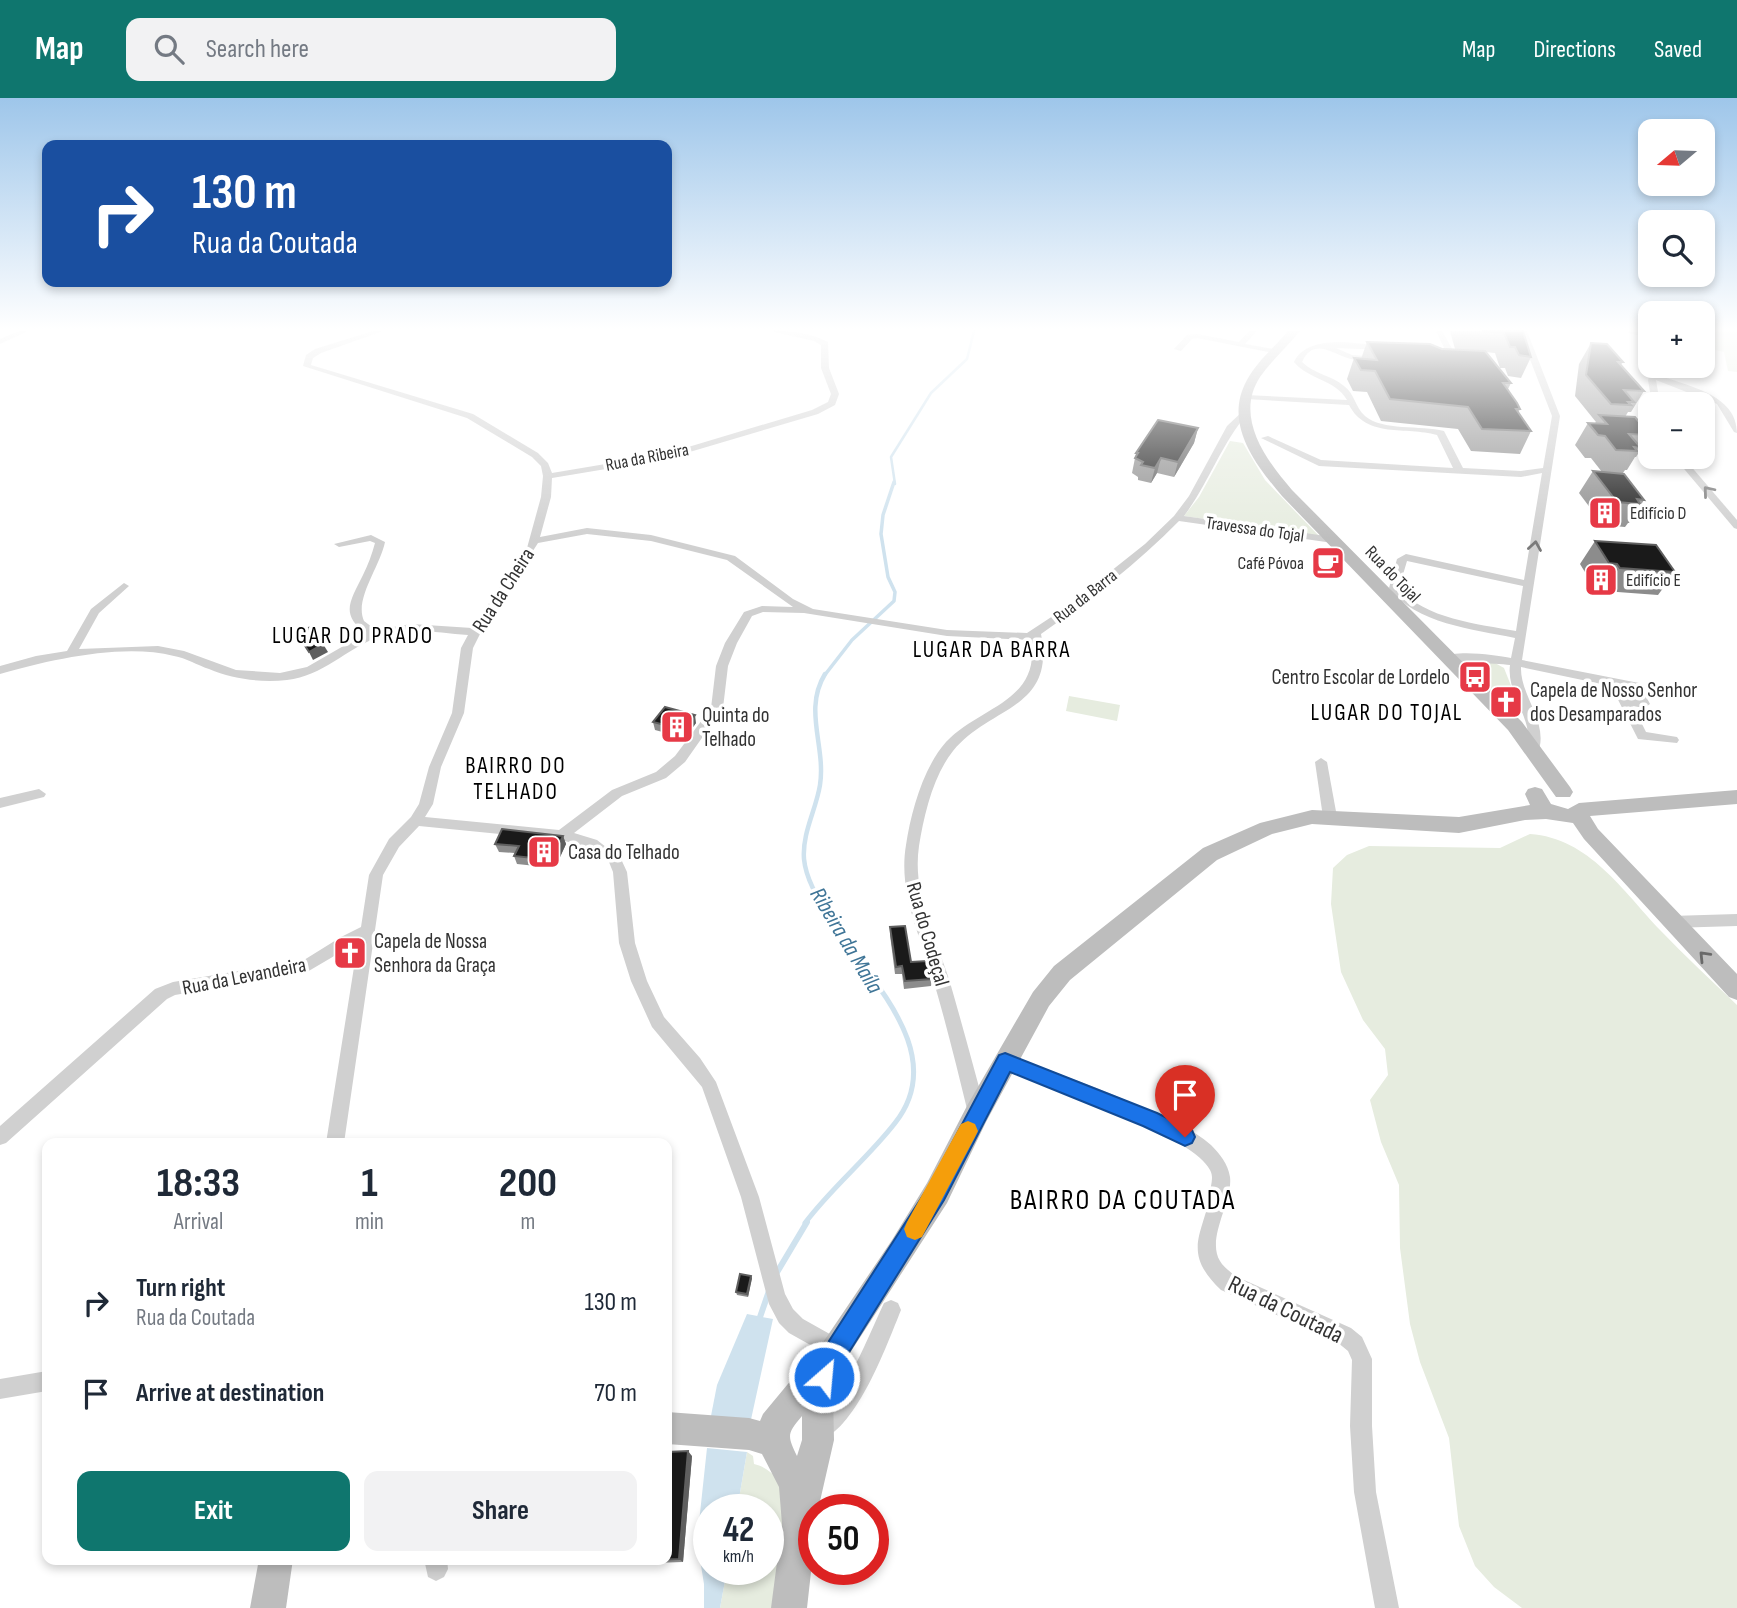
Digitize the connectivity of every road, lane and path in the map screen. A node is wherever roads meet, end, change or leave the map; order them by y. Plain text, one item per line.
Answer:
1 (420, 401) edge
2 (833, 401) edge
3 (1246, 401) edge
4 (1352, 401) edge
5 (1550, 401) edge
6 (1719, 401) edge
7 (1354, 404) junction
8 (1245, 405) junction
9 (1737, 430) edge
10 (1228, 432) junction
11 (1254, 436) junction
12 (1688, 469) edge
13 (1459, 470) junction
14 (1548, 470) junction
15 (548, 476) junction
16 (1177, 517) junction
17 (1737, 526) edge
18 (1333, 540) junction
19 (534, 541) junction
20 (339, 544) dead end
21 (1529, 584) junction
22 (124, 586) dead end
23 (810, 612) junction
24 (475, 632) junction
25 (375, 634) junction
26 (1036, 634) junction
27 (1521, 636) junction
28 (71, 654) junction
29 (1448, 658) junction
30 (1517, 661) junction
31 (0, 670) edge
32 (1616, 683) junction
33 (1624, 701) junction
34 (1673, 740) dead end
35 (1534, 752) junction
36 (1321, 762) dead end
37 (1537, 793) junction
38 (39, 794) dead end
39 (1737, 797) edge
40 (0, 803) edge
41 (1572, 803) junction
42 (1551, 814) junction
43 (1330, 817) junction
44 (1495, 819) junction
45 (415, 821) junction
46 (562, 835) junction
47 (1608, 852) junction
48 (1737, 920) edge
49 (1671, 922) junction
50 (367, 931) junction
51 (1737, 990) edge
52 (1005, 1061) junction
53 (977, 1113) junction
54 (0, 1137) edge
55 (336, 1138) edge
56 (891, 1310) dead end
57 (837, 1349) junction
58 (42, 1382) edge
59 (0, 1388) edge
60 (677, 1429) edge
61 (773, 1434) junction
62 (817, 1434) junction
63 (803, 1494) edge
64 (798, 1508) edge
65 (798, 1539) edge
66 (275, 1565) edge
67 (268, 1608) edge
68 (789, 1608) edge
69 (1387, 1608) edge

1 - 15 street
2 - 15 street, Rua da Ribeira
3 - 8 main road
4 - 7 street
5 - 14 street
6 - 9 street
7 - 8 street
7 - 13 street
8 - 10 street, Rua da Barra
8 - 11 main road, Rua do Tojal
10 - 11 street
10 - 16 street, Rua da Barra
11 - 13 street
11 - 18 main road, Rua do Tojal
17 -> 12 street
13 - 14 street
21 -> 14 street
15 - 19 street, Rua da Cheira
16 - 18 street, Travessa do Tojal
16 - 26 street, Rua da Barra
18 - 29 main road, Rua do Tojal
19 - 23 street
19 - 24 street, Rua da Cheira
20 - 25 street
21 - 27 street
21 - 27 street
22 - 28 street
23 - 26 street, Rua da Barra
23 - 46 street, Rua da Barra
24 - 25 street
24 - 45 street, Rua da Cheira
25 - 28 street
26 - 53 street, Rua do Codeçal
27 - 30 street
28 - 31 street
29 - 30 street
29 - 35 main road, Rua do Tojal
30 - 32 street
30 - 35 street
32 - 33 street
32 - 33 street
33 - 34 street
35 - 37 main road
35 - 41 main road, Rua do Tojal
36 - 43 street
37 - 41 main road
37 - 42 main road
37 - 44 main road
38 - 40 street
39 - 41 main road
41 - 42 main road
41 - 47 main road, Rua do Tojal
42 - 44 main road
42 - 47 main road
43 - 44 main road
43 - 52 main road
45 - 46 street
45 - 50 street, Rua da Cheira
46 - 57 street
47 - 49 main road
48 - 49 street
51 -> 49 main road
50 - 54 street, Rua da Levandeira
50 - 55 street, Rua da Cheira
52 - 53 main road
52 - 69 street, Rua da Coutada
53 - 57 main road
56 - 62 street
57 - 61 main road
57 - 62 main road
58 - 59 street
60 - 61 main road
61 - 62 main road
61 - 62 main road
61 - 64 main road
62 - 63 main road
65 - 68 main road
66 - 67 main road

